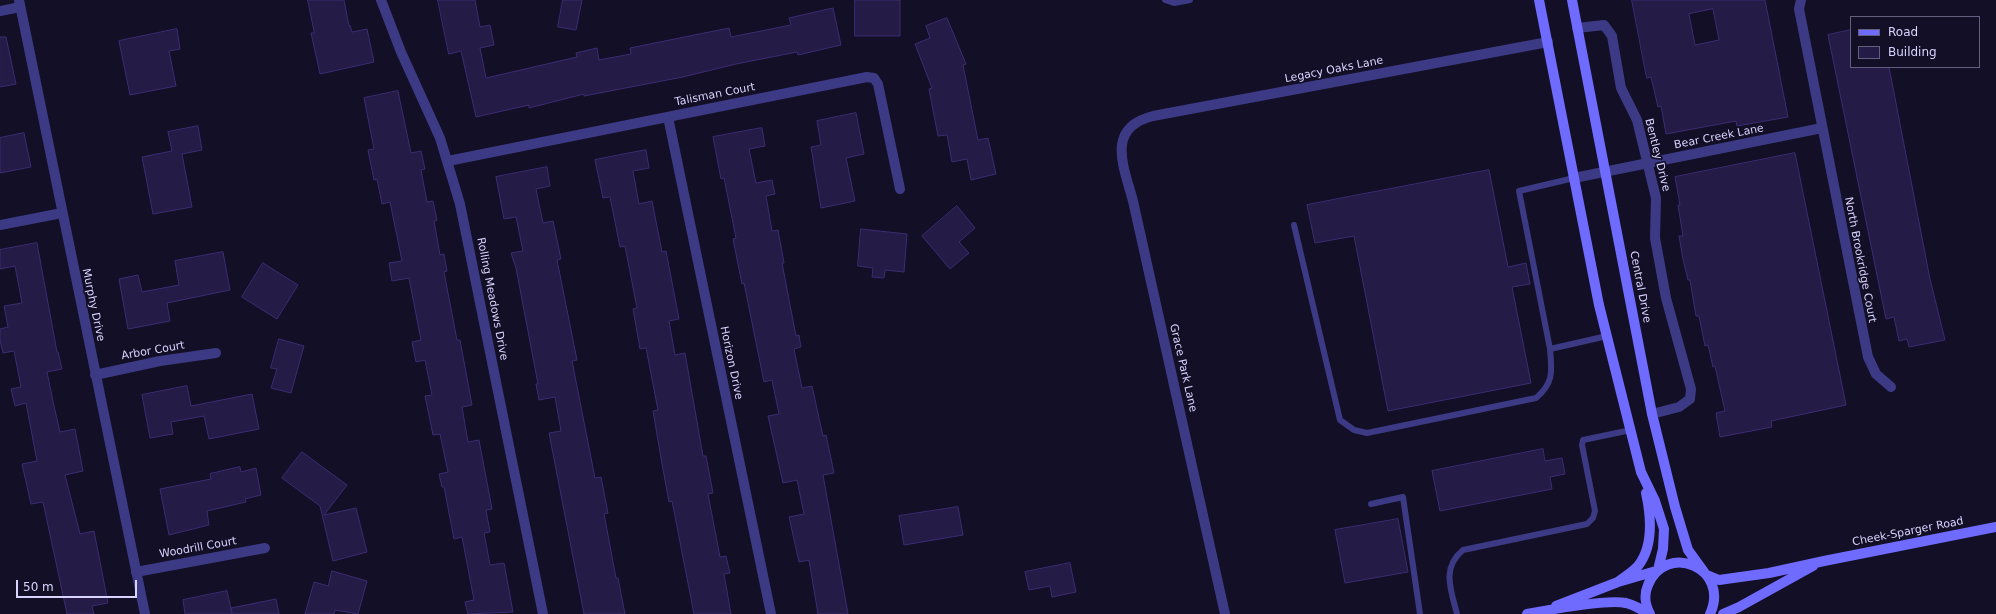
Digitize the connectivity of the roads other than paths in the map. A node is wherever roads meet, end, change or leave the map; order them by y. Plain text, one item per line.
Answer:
1 (381, 0) edge
2 (1165, 0) edge
3 (1190, 0) edge
4 (1539, 0) edge
5 (1572, 0) edge
6 (1800, 0) edge
7 (20, 4) edge
8 (0, 11) edge
9 (1577, 28) junction
10 (1548, 42) junction
11 (668, 117) junction
12 (1128, 128) joint
13 (1822, 128) junction
14 (448, 161) junction
15 (1647, 164) junction
16 (1605, 172) junction
17 (1574, 178) junction
18 (900, 189) dead end
19 (62, 212) junction
20 (0, 225) edge
21 (1294, 225) dead end
22 (1607, 336) junction
23 (1550, 349) junction
24 (216, 353) dead end
25 (95, 375) junction
26 (1891, 387) dead end
27 (1652, 414) junction
28 (1631, 430) junction
29 (1641, 472) junction
30 (1371, 504) dead end
31 (1996, 527) edge
32 (265, 548) dead end
33 (1824, 561) junction
34 (1657, 571) junction
35 (136, 572) junction
36 (1705, 573) junction
37 (1618, 582) junction
38 (1541, 612) junction
39 (145, 614) edge
40 (543, 614) edge
41 (771, 614) edge
42 (1225, 614) edge
43 (1420, 614) edge
44 (1457, 614) edge
45 (1527, 614) edge
46 (1649, 614) edge
47 (1710, 614) edge
48 (1723, 614) edge

1 - 14 street, Rolling Meadows Drive
2 - 3 lane
4 - 10 main road
5 - 9 main road, Central Drive
6 - 13 street, North Brookridge Court
7 - 8 street
7 - 19 street, Murphy Drive
9 - 15 street, Bentley Drive
9 - 16 main road, Central Drive
10 - 12 street, Legacy Oaks Lane
10 - 17 main road
11 - 14 street, Talisman Court
11 - 18 street, Talisman Court
11 - 41 street, Horizon Drive
12 - 42 street, Grace Park Lane
13 - 15 street, Bear Creek Lane
13 - 26 street, North Brookridge Court
14 - 40 street, Rolling Meadows Drive
15 - 16 street, Bear Creek Lane
15 - 27 street, Bentley Drive
16 - 17 street, Bear Creek Lane
16 - 27 main road, Central Drive
17 - 22 main road
17 - 23 lane
19 - 20 street
19 - 25 street, Murphy Drive
21 - 23 lane
22 - 23 lane
22 - 28 main road
24 - 25 street, Arbor Court
25 - 35 street, Murphy Drive
27 - 36 main road, Central Drive
28 - 29 main road
28 - 44 lane
29 - 34 main road
29 - 37 main road
30 - 43 lane
31 - 33 main road, Cheek-Sparger Road
32 - 35 street, Woodrill Court
33 - 36 main road, Cheek-Sparger Road
33 - 48 main road, Cheek-Sparger Road
34 - 36 main road, Cheek-Sparger Road
34 - 37 main road
34 - 46 main road
35 - 39 street, Murphy Drive
36 - 47 main road, Central Drive
37 - 38 main road
38 - 45 main road
38 - 46 main road

